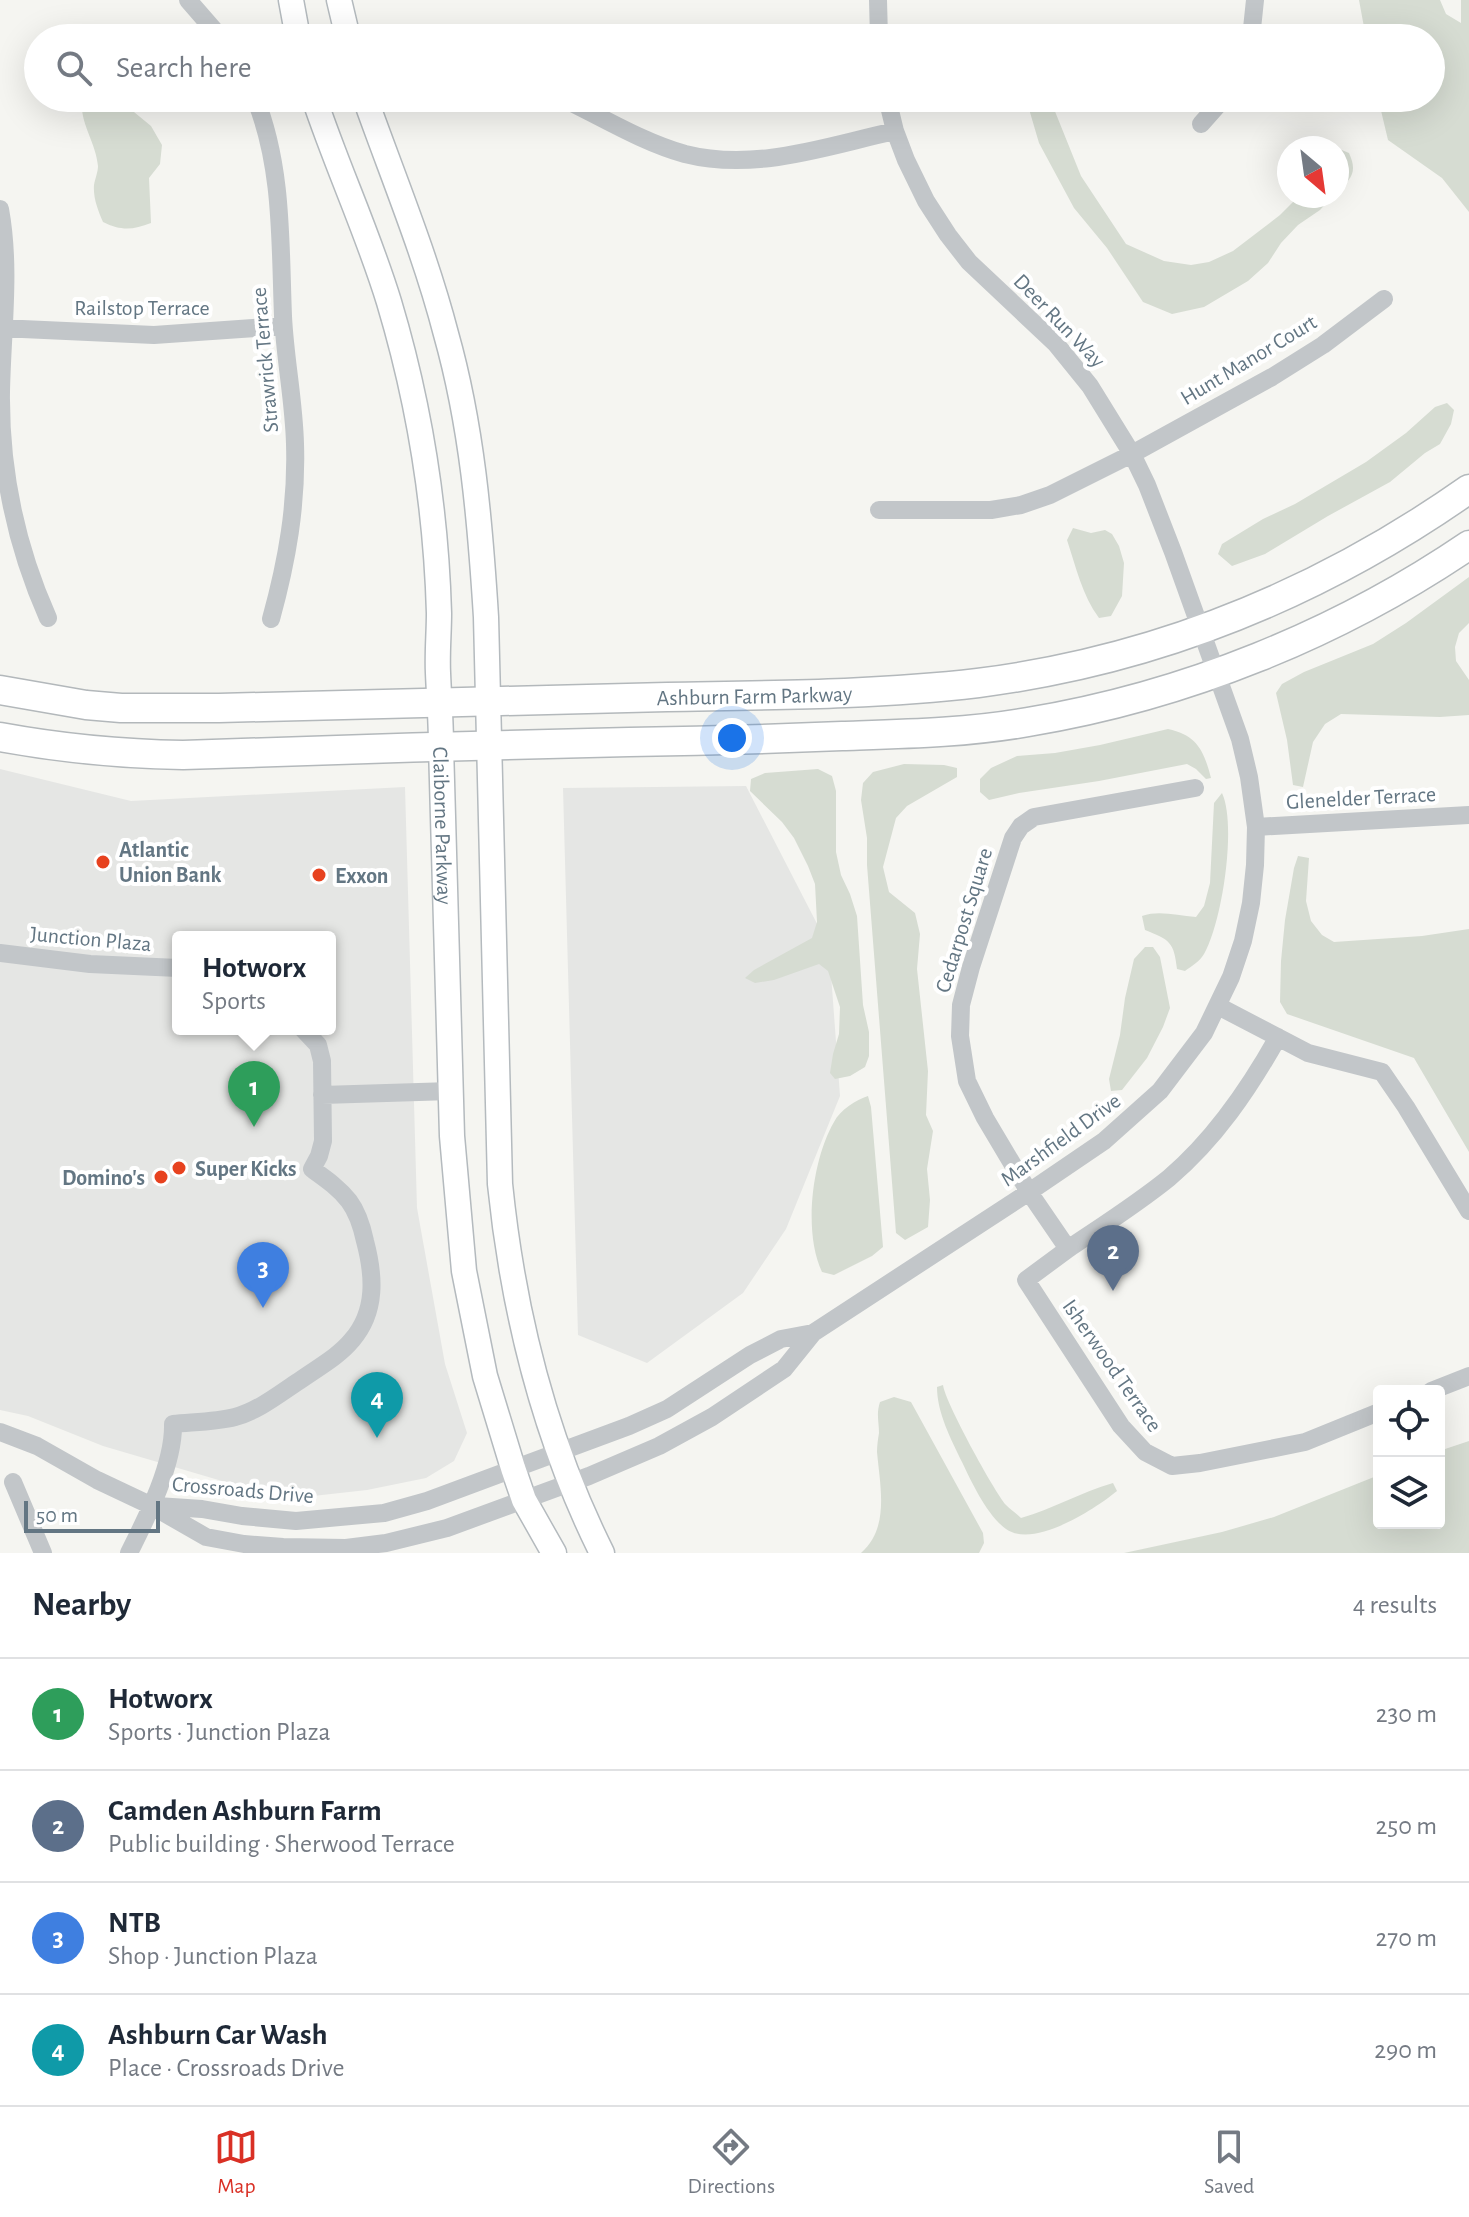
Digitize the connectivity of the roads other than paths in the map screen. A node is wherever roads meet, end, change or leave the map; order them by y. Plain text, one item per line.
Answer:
1 (188, 0) edge
2 (291, 0) edge
3 (339, 0) edge
4 (878, 0) edge
5 (1255, 0) edge
6 (209, 24) edge
7 (295, 24) edge
8 (345, 24) edge
9 (879, 24) edge
10 (1252, 24) edge
11 (260, 112) edge
12 (319, 112) edge
13 (370, 112) edge
14 (591, 112) edge
15 (890, 112) edge
16 (1212, 112) edge
17 (1201, 124) dead end
18 (895, 131) junction
19 (0, 209) edge
20 (1384, 299) dead end
21 (283, 326) junction
22 (2, 328) edge
23 (1132, 454) junction
24 (1469, 489) edge
25 (879, 510) dead end
26 (1469, 545) edge
27 (48, 618) dead end
28 (271, 619) dead end
29 (1202, 630) junction
30 (1218, 673) junction
31 (0, 690) edge
32 (489, 702) junction
33 (441, 703) junction
34 (0, 737) edge
35 (441, 746) junction
36 (489, 746) junction
37 (1195, 788) dead end
38 (1469, 815) edge
39 (1256, 827) junction
40 (0, 953) edge
41 (172, 968) edge
42 (1218, 1006) junction
43 (309, 1035) edge
44 (1278, 1037) junction
45 (451, 1091) junction
46 (322, 1095) junction
47 (1029, 1192) junction
48 (1469, 1211) edge
49 (1068, 1249) junction
50 (813, 1333) junction
51 (1469, 1376) edge
52 (1445, 1385) edge
53 (1373, 1414) edge
54 (0, 1432) edge
55 (560, 1452) junction
56 (513, 1468) junction
57 (13, 1482) dead end
58 (572, 1482) junction
59 (524, 1500) junction
60 (152, 1506) junction
61 (43, 1553) edge
62 (129, 1553) edge
63 (554, 1553) edge
64 (602, 1553) edge

1 - 6 street
2 - 7 main road
3 - 8 main road
4 - 9 street
5 - 10 street
11 - 21 street, Strawrick Terrace
12 - 33 main road, Claiborne Parkway
13 - 32 main road
14 - 18 street
15 - 18 street, Deer Run Way
16 - 17 street
18 - 23 street, Deer Run Way
19 - 22 street
20 - 23 street, Hunt Manor Court
21 - 22 street, Railstop Terrace
21 - 28 street, Strawrick Terrace
22 - 27 street
23 - 25 street, Hunt Manor Court
23 - 29 street, Deer Run Way
24 - 29 main road, Ashburn Farm Parkway
26 - 30 main road, Ashburn Farm Parkway
29 - 30 street, Marshfield Drive
29 - 32 main road, Ashburn Farm Parkway
30 - 36 main road, Ashburn Farm Parkway
30 - 39 street, Marshfield Drive
31 - 33 main road, Ashburn Farm Parkway
32 - 33 main road, Ashburn Farm Parkway
32 - 36 main road
33 - 35 main road, Claiborne Parkway
34 - 35 main road, Ashburn Farm Parkway
35 - 36 main road, Ashburn Farm Parkway
35 - 45 main road, Claiborne Parkway
36 - 55 main road
37 - 47 street, Cedarpost Square
38 - 39 street, Glenelder Terrace
39 - 42 street, Marshfield Drive
40 - 41 street, Junction Plaza
42 - 44 street
42 - 47 street, Marshfield Drive
43 - 46 street
44 - 48 street
44 - 49 street
45 - 46 street
45 - 56 main road, Claiborne Parkway
46 - 60 street
47 - 49 street
47 - 50 street, Marshfield Drive
49 - 53 street, Isherwood Terrace
50 - 55 street, Marshfield Drive
50 - 58 street, Marshfield Drive
51 - 52 street
54 - 60 street, Crossroads Drive
55 - 56 street, Marshfield Drive
55 - 58 main road
56 - 59 main road, Claiborne Parkway
56 - 60 street, Crossroads Drive
57 - 61 street
58 - 59 street, Marshfield Drive
58 - 64 main road
59 - 60 street, Crossroads Drive
59 - 63 main road, Claiborne Parkway
60 - 62 street

